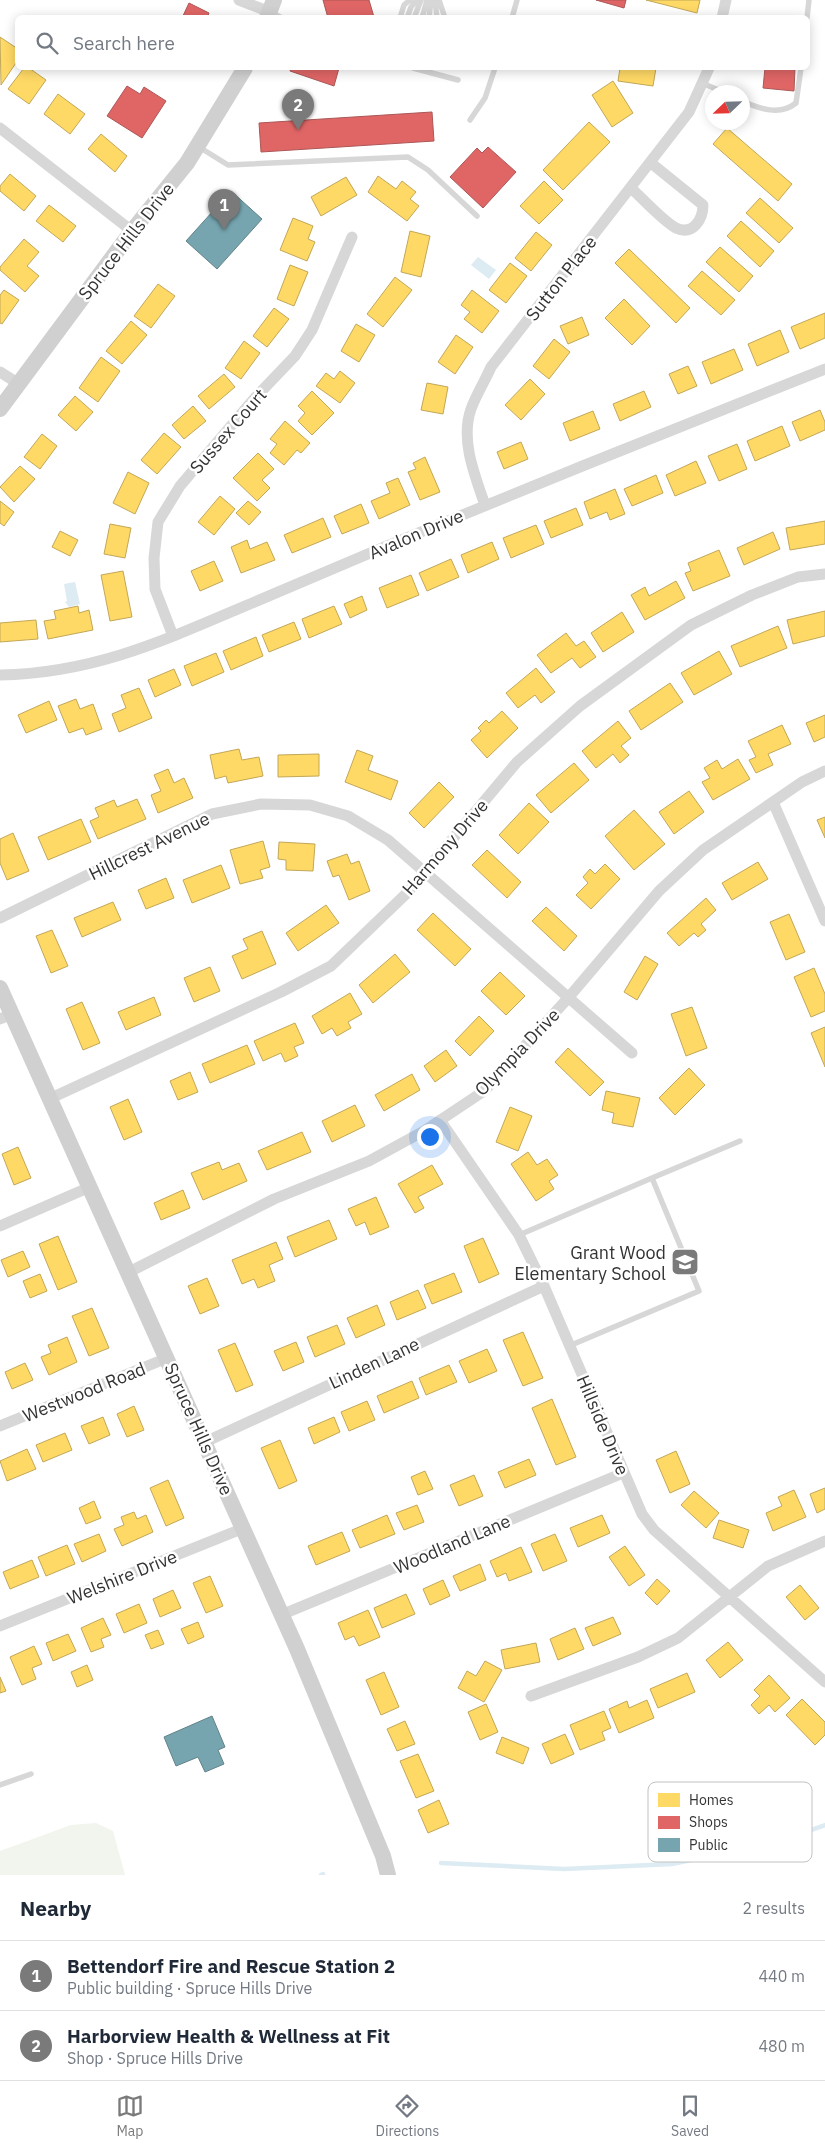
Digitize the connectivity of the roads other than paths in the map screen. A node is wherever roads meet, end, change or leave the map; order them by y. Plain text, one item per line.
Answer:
1 (239, 0) edge
2 (410, 0) edge
3 (417, 0) edge
4 (421, 0) edge
5 (426, 0) edge
6 (431, 0) edge
7 (437, 0) edge
8 (517, 0) edge
9 (726, 0) edge
10 (809, 0) edge
11 (273, 12) edge
12 (401, 15) edge
13 (408, 15) edge
14 (415, 15) edge
15 (423, 15) edge
16 (429, 15) edge
17 (437, 15) edge
18 (444, 15) edge
19 (513, 15) edge
20 (723, 15) edge
21 (807, 15) edge
22 (244, 70) edge
23 (430, 70) edge
24 (494, 70) edge
25 (708, 70) edge
26 (800, 70) edge
27 (458, 80) dead end
28 (702, 83) junction
29 (707, 85) edge
30 (750, 105) edge
31 (470, 120) dead end
32 (0, 128) edge
33 (197, 146) junction
34 (651, 163) junction
35 (631, 188) junction
36 (477, 216) dead end
37 (132, 231) junction
38 (352, 237) dead end
39 (825, 369) edge
40 (0, 372) edge
41 (19, 384) junction
42 (0, 409) edge
43 (485, 505) junction
44 (825, 574) edge
45 (173, 636) junction
46 (0, 676) edge
47 (825, 771) edge
48 (773, 802) junction
49 (426, 870) junction
50 (0, 918) edge
51 (825, 921) edge
52 (0, 988) edge
53 (570, 997) junction
54 (6, 1016) edge
55 (632, 1053) dead end
56 (49, 1099) junction
57 (440, 1120) junction
58 (740, 1140) dead end
59 (652, 1178) junction
60 (90, 1187) junction
61 (0, 1226) edge
62 (518, 1235) junction
63 (128, 1272) junction
64 (544, 1286) junction
65 (569, 1346) junction
66 (167, 1358) junction
67 (0, 1426) edge
68 (205, 1442) junction
69 (623, 1473) junction
70 (244, 1528) junction
71 (825, 1541) edge
72 (729, 1598) junction
73 (282, 1614) junction
74 (0, 1626) edge
75 (825, 1682) edge
76 (531, 1696) dead end
77 (31, 1774) dead end
78 (0, 1785) edge
79 (388, 1875) edge

1 - 11 street
2 - 12 lane
3 - 13 lane
4 - 14 lane
5 - 15 lane
6 - 16 lane
7 - 17 lane
7 - 18 lane
8 - 19 lane
9 - 20 street
10 - 21 lane
22 - 33 main road, Spruce Hills Drive
23 - 27 lane
24 - 31 lane
25 - 28 street, Sutton Place
26 - 30 lane
28 - 29 lane
28 - 34 street, Sutton Place
32 - 37 street
33 - 36 lane
33 - 37 main road, Spruce Hills Drive
34 - 35 street, Sutton Place
34 - 35 street
35 - 43 street, Sutton Place
37 - 41 main road, Spruce Hills Drive
38 - 45 street, Sussex Court
39 - 43 street, Avalon Drive
40 - 41 street
41 - 42 main road, Spruce Hills Drive
43 - 45 street, Avalon Drive
44 - 49 street, Harmony Drive
45 - 46 street, Avalon Drive
47 - 48 street, Olympia Drive
48 - 51 street
48 - 53 street, Olympia Drive
49 - 50 street, Hillcrest Avenue
49 - 53 street, Hillcrest Avenue
49 - 56 street, Harmony Drive
52 - 54 main road, Spruce Hills Drive
53 - 55 street, Hillcrest Avenue
53 - 57 street, Olympia Drive
54 - 56 main road, Spruce Hills Drive
56 - 60 main road, Spruce Hills Drive
57 - 62 street, Hillside Drive
57 - 63 street, Olympia Drive
58 - 59 lane
59 - 62 lane
59 - 65 lane
60 - 61 street
60 - 63 main road, Spruce Hills Drive
62 - 64 street, Hillside Drive
63 - 66 main road, Spruce Hills Drive
64 - 65 street, Hillside Drive
64 - 68 street, Linden Lane
65 - 69 street, Hillside Drive
66 - 67 street, Westwood Road
66 - 68 main road, Spruce Hills Drive
68 - 70 main road, Spruce Hills Drive
69 - 72 street, Hillside Drive
69 - 73 street, Woodland Lane
70 - 73 main road, Spruce Hills Drive
70 - 74 street, Welshire Drive
71 - 72 street
72 - 75 street, Hillside Drive
72 - 76 street
73 - 79 main road, Spruce Hills Drive
77 - 78 lane

